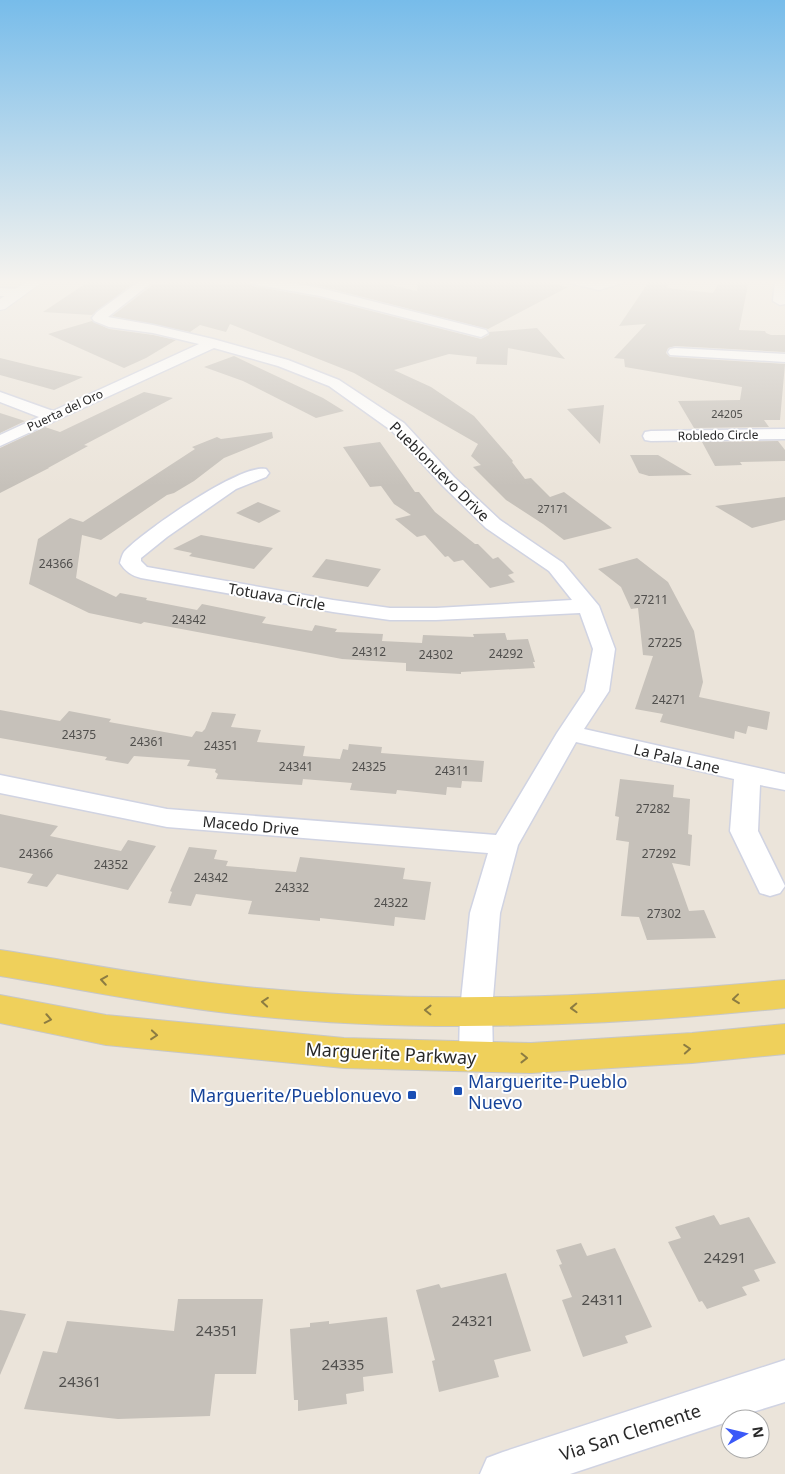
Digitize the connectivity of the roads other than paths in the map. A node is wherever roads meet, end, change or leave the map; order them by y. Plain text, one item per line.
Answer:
1 (200, 349) edge
2 (234, 349) edge
3 (675, 352) dead end
4 (785, 358) edge
5 (0, 397) edge
6 (52, 416) junction
7 (785, 434) edge
8 (651, 436) dead end
9 (0, 441) edge
10 (260, 472) dead end
11 (588, 606) junction
12 (569, 733) junction
13 (747, 774) junction
14 (785, 782) edge
15 (0, 784) edge
16 (504, 845) junction
17 (770, 886) dead end
18 (0, 963) edge
19 (785, 994) edge
20 (0, 1009) edge
21 (476, 1010) junction
22 (785, 1039) edge
23 (476, 1057) junction
24 (785, 1381) edge
25 (503, 1474) edge

1 - 6 street, Puerta del Oro
2 - 11 street, Pueblonuevo Drive
3 - 4 street
5 - 6 street
6 - 9 street, Puerta del Oro
7 - 8 street, Robledo Circle
10 - 11 street, Totuava Circle
11 - 12 street, Pueblonuevo Drive
12 - 13 street, La Pala Lane
12 - 16 street, Pueblonuevo Drive
13 - 14 street, La Pala Lane
13 - 17 street
15 - 16 street, Macedo Drive
16 - 21 street, Pueblonuevo Drive
21 -> 18 main road
19 -> 21 main road
20 -> 23 main road, Marguerite Parkway
21 - 23 street, Pueblonuevo Drive
23 -> 22 main road, Marguerite Parkway
24 - 25 street, Via San Clemente

